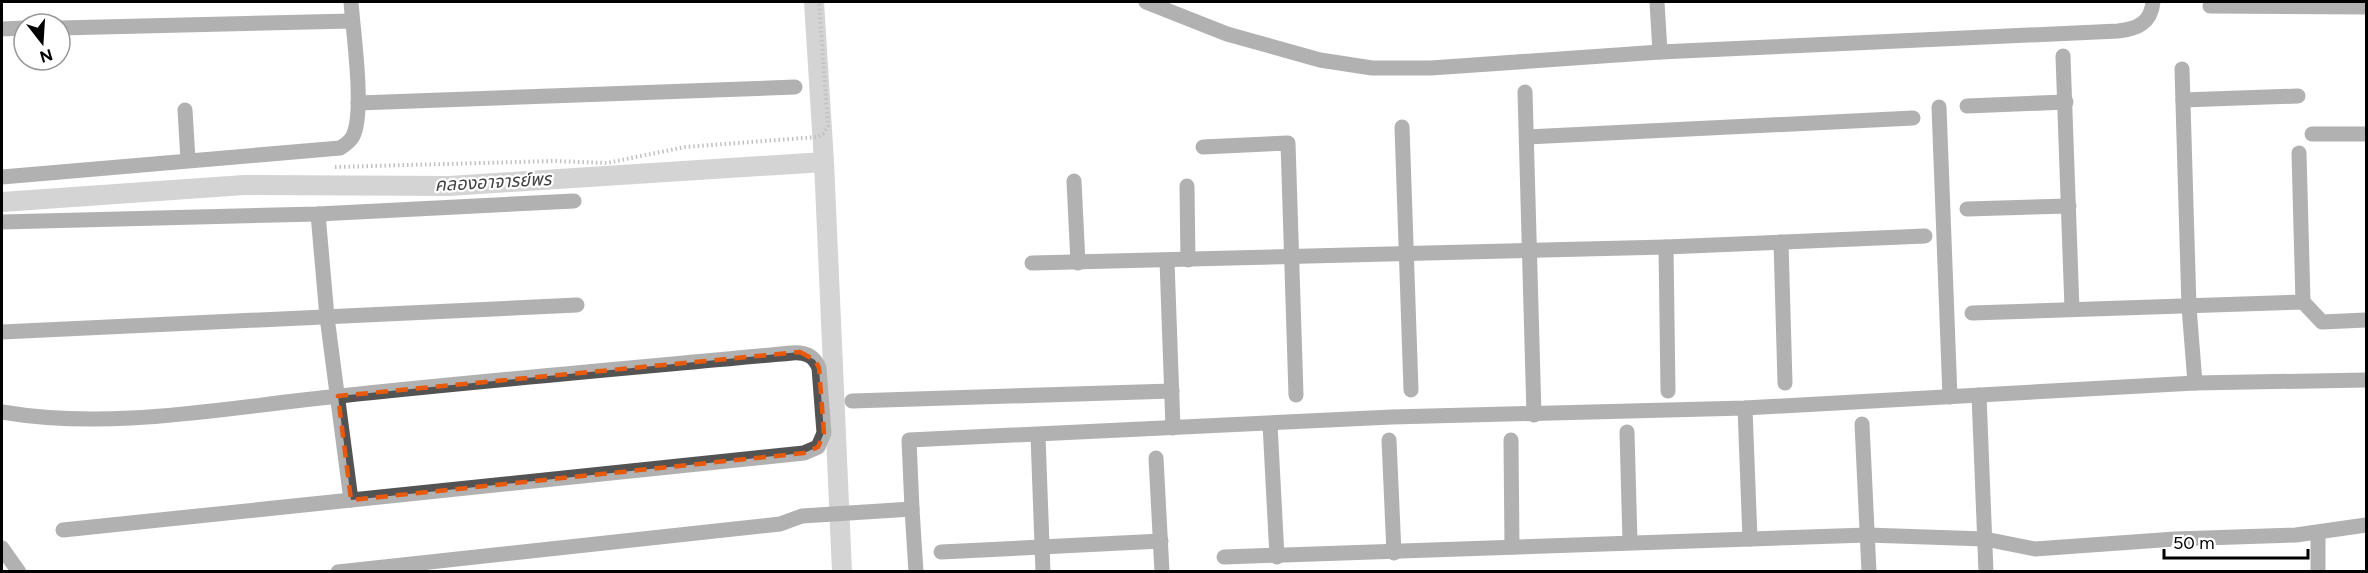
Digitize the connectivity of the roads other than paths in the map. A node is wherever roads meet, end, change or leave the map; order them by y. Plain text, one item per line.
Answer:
1 (351, 2) edge
2 (1146, 2) edge
3 (1657, 2) edge
4 (2153, 2) edge
5 (2210, 6) dead end
6 (2367, 7) edge
7 (352, 21) junction
8 (72, 28) edge
9 (1660, 52) junction
10 (2063, 56) dead end
11 (2182, 69) dead end
12 (795, 87) dead end
13 (1525, 92) dead end
14 (2298, 96) dead end
15 (2183, 100) junction
16 (2066, 102) junction
17 (358, 103) junction
18 (1966, 106) dead end
19 (1939, 107) dead end
20 (185, 110) dead end
21 (1913, 118) dead end
22 (1402, 127) dead end
23 (2312, 134) dead end
24 (2367, 134) edge
25 (1527, 137) junction
26 (1203, 147) dead end
27 (2299, 153) dead end
28 (188, 160) junction
29 (2, 177) edge
30 (1074, 181) dead end
31 (1187, 186) dead end
32 (574, 201) dead end
33 (2069, 206) junction
34 (1967, 209) dead end
35 (318, 214) junction
36 (2, 222) edge
37 (1925, 236) dead end
38 (1781, 242) junction
39 (1666, 247) junction
40 (1529, 250) junction
41 (1408, 255) junction
42 (1293, 257) junction
43 (1188, 260) junction
44 (1167, 261) junction
45 (1032, 263) dead end
46 (1078, 263) junction
47 (2302, 302) junction
48 (577, 305) dead end
49 (2189, 307) junction
50 (2072, 309) junction
51 (1972, 313) dead end
52 (327, 317) junction
53 (2367, 320) edge
54 (2, 332) edge
55 (2367, 380) edge
56 (1785, 383) dead end
57 (2195, 383) junction
58 (1411, 390) dead end
59 (1172, 391) junction
60 (1668, 391) dead end
61 (1296, 395) dead end
62 (1979, 395) junction
63 (338, 396) junction
64 (1950, 397) junction
65 (852, 401) dead end
66 (1745, 408) junction
67 (2, 412) edge
68 (1534, 415) junction
69 (1270, 424) junction
70 (1862, 424) dead end
71 (1173, 428) junction
72 (1627, 432) dead end
73 (1038, 436) junction
74 (1389, 440) dead end
75 (1510, 440) dead end
76 (1156, 458) dead end
77 (351, 500) junction
78 (912, 510) junction
79 (2367, 525) edge
80 (63, 530) dead end
81 (2318, 533) junction
82 (1867, 535) junction
83 (1750, 539) junction
84 (1985, 539) junction
85 (1161, 541) junction
86 (1630, 542) junction
87 (1512, 547) junction
88 (2, 548) edge
89 (1042, 549) junction
90 (941, 552) dead end
91 (1394, 552) junction
92 (1224, 557) dead end
93 (1277, 557) junction
94 (19, 572) edge
95 (338, 572) edge
96 (916, 572) edge
97 (1044, 572) edge
98 (1162, 572) edge
99 (1869, 572) edge
100 (1986, 572) edge
101 (2318, 572) edge

1 - 7 street
2 - 9 street
3 - 9 street
4 - 9 street
5 - 6 street
7 - 8 street
7 - 17 street
10 - 16 street
11 - 15 street
12 - 17 street
13 - 25 street
14 - 15 street
15 - 49 street
16 - 18 street
16 - 33 street
17 - 28 street
19 - 64 street
20 - 28 street
21 - 25 street
22 - 41 street
23 - 24 street
25 - 40 street
26 - 42 street
27 - 47 street
28 - 29 street
30 - 46 street
31 - 43 street
32 - 35 street
33 - 34 street
33 - 50 street
35 - 36 street
35 - 52 street
37 - 38 street
38 - 39 street
38 - 56 street
39 - 40 street
39 - 60 street
40 - 41 street
40 - 68 street
41 - 42 street
41 - 58 street
42 - 43 street
42 - 61 street
43 - 44 street
44 - 46 street
44 - 59 street
45 - 46 street
47 - 49 street
47 - 53 street
48 - 52 street
49 - 50 street
49 - 57 street
50 - 51 street
52 - 54 street
52 - 63 street
55 - 57 street
57 - 62 street
59 - 65 street
59 - 71 street
62 - 64 street
62 - 84 street
63 - 67 street
63 - 77 street
63 - 77 street
64 - 66 street
66 - 68 street
66 - 83 street
68 - 69 street
69 - 71 street
69 - 93 street
70 - 82 street
71 - 73 street
72 - 86 street
73 - 78 street
73 - 89 street
74 - 91 street
75 - 87 street
76 - 85 street
77 - 80 street
78 - 95 street
78 - 96 street
79 - 81 street
81 - 84 street
81 - 101 street
82 - 83 street
82 - 84 street
82 - 99 street
83 - 86 street
84 - 100 street
85 - 89 street
85 - 98 street
86 - 87 street
87 - 91 street
88 - 94 street
89 - 90 street
89 - 97 street
91 - 93 street
92 - 93 street

